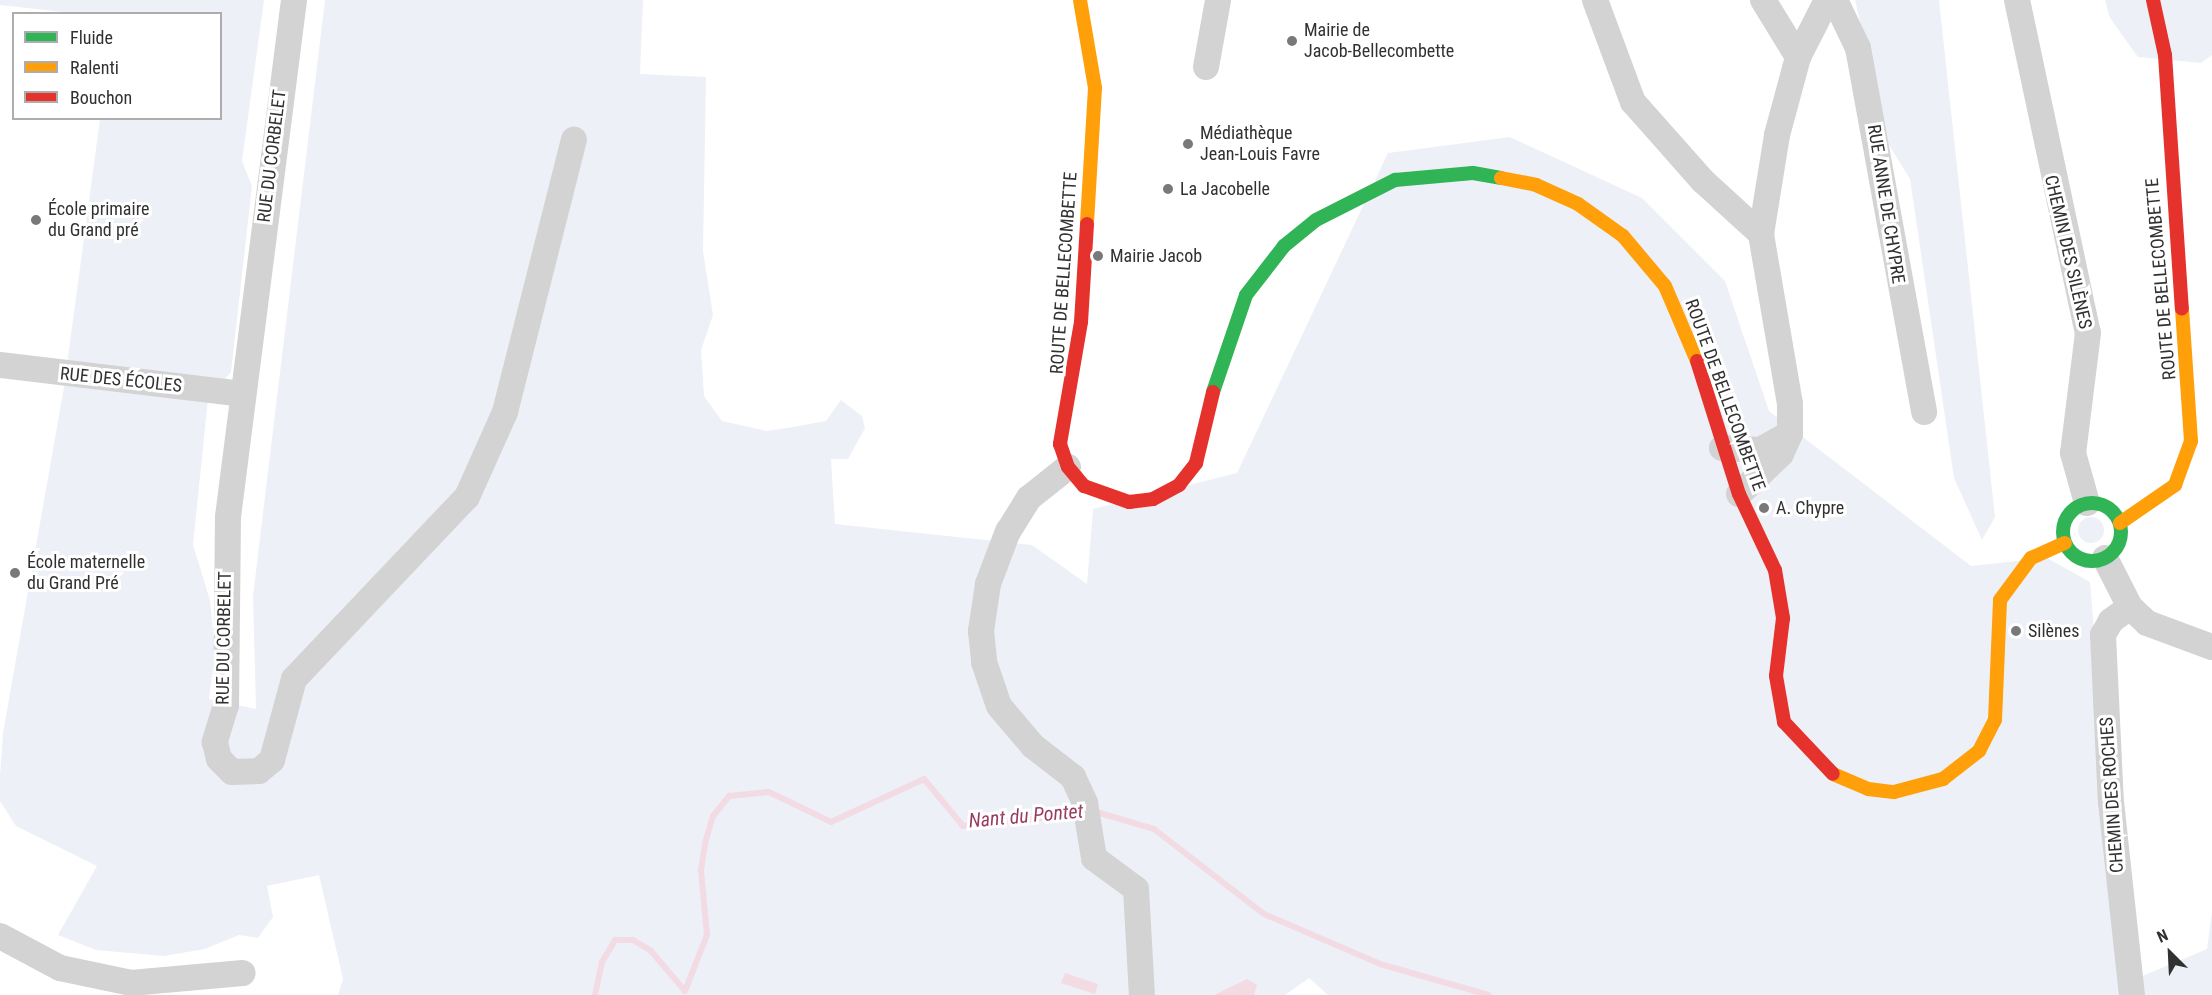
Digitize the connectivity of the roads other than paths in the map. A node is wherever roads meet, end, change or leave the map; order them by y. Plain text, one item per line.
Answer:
1 (294, 0) edge
2 (1080, 0) edge
3 (1218, 0) edge
4 (1595, 0) edge
5 (1763, 0) edge
6 (1827, 0) edge
7 (1835, 0) edge
8 (2017, 0) edge
9 (2153, 0) edge
10 (1798, 57) junction
11 (1206, 67) dead end
12 (574, 140) dead end
13 (1761, 234) junction
14 (0, 365) edge
15 (242, 394) junction
16 (1924, 412) dead end
17 (1790, 434) junction
18 (1722, 448) junction
19 (1068, 467) junction
20 (1739, 494) junction
21 (2087, 503) junction
22 (2120, 523) junction
23 (2065, 543) junction
24 (2105, 558) junction
25 (2130, 607) junction
26 (2212, 647) edge
27 (0, 936) edge
28 (243, 973) dead end
29 (1142, 995) edge
30 (2132, 995) edge

1 - 15 street, RUE DU CORBELET
2 - 19 street, ROUTE DE BELLECOMBETTE
3 - 11 street
4 - 13 street
5 - 10 street
6 - 10 street
7 - 16 street, RUE ANNE DE CHYPRE
8 - 21 street, CHEMIN DES SILÈNES
9 - 22 street, ROUTE DE BELLECOMBETTE
10 - 13 street
12 - 15 street, RUE DU CORBELET
13 - 17 street
14 - 15 street, RUE DES ÉCOLES
17 - 18 street
17 - 20 street
18 - 19 street, ROUTE DE BELLECOMBETTE
18 - 20 street, ROUTE DE BELLECOMBETTE
19 - 29 street
20 - 23 street, ROUTE DE BELLECOMBETTE
21 - 22 street
21 - 23 street
22 - 24 street
23 - 24 street
24 - 25 street
25 - 26 street
25 - 30 street, CHEMIN DES ROCHES
27 - 28 street

